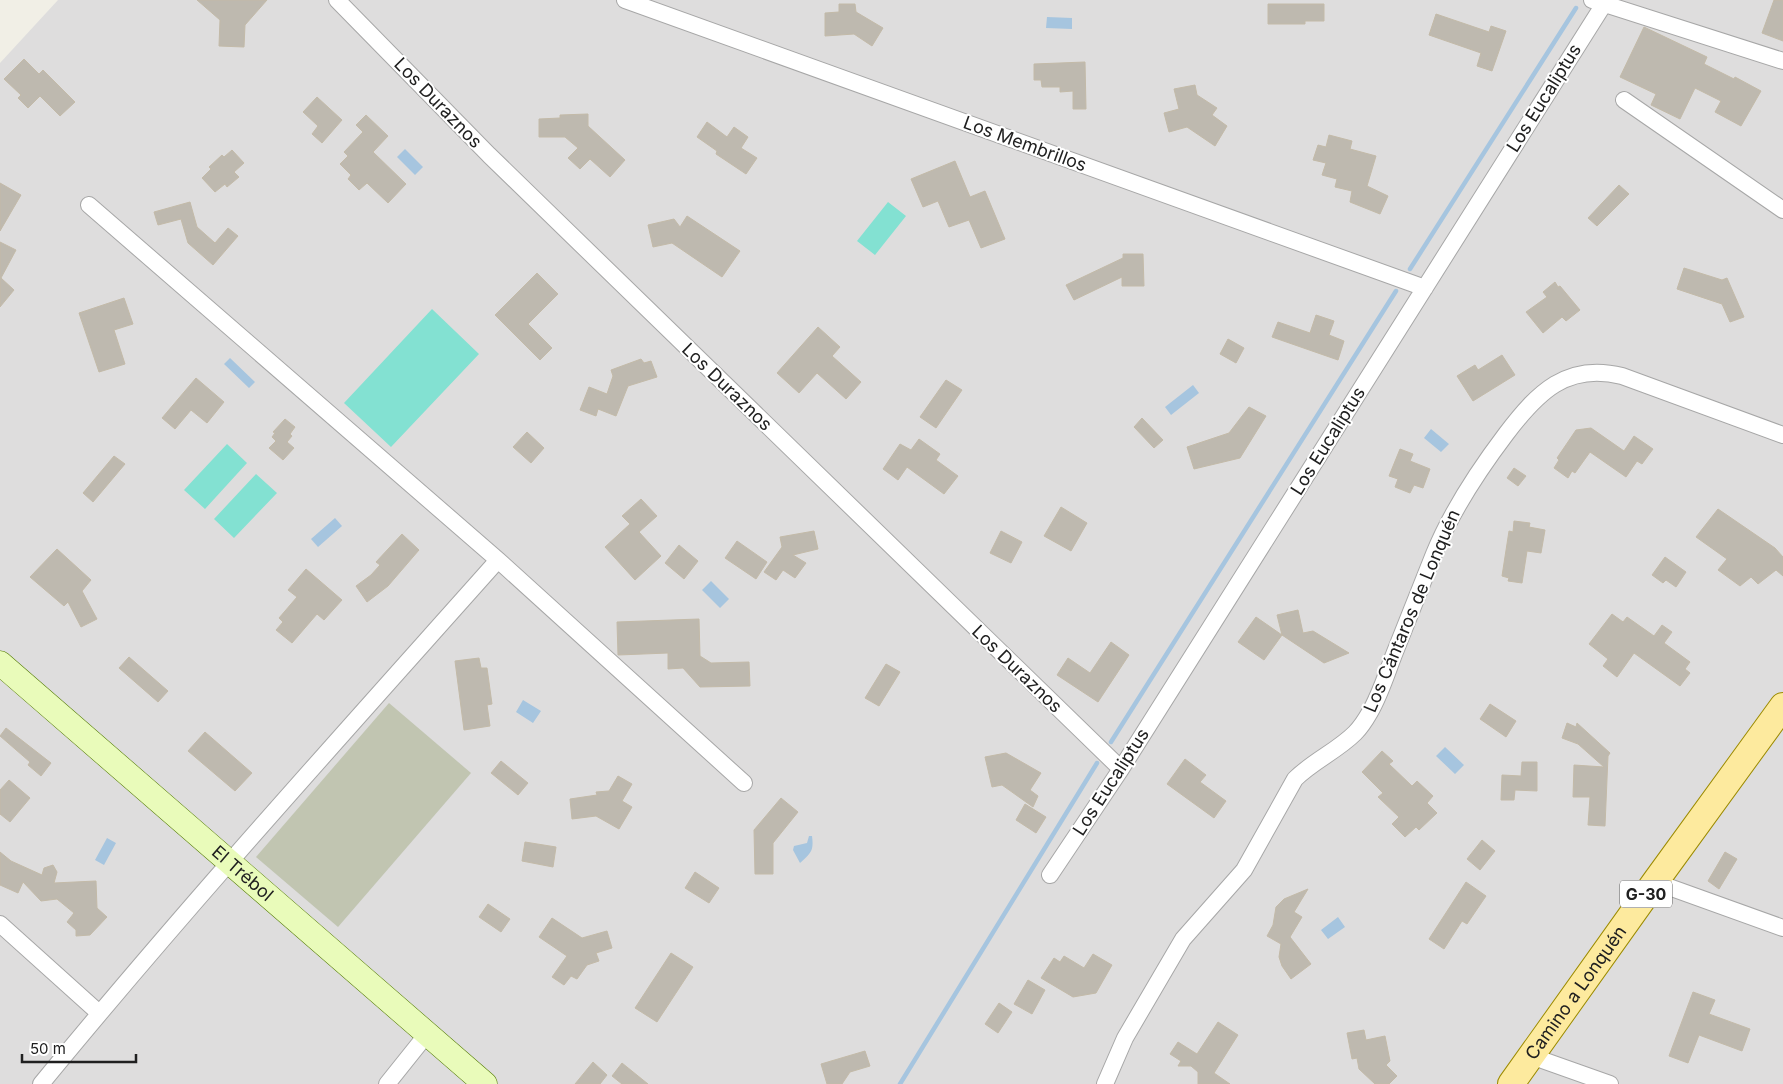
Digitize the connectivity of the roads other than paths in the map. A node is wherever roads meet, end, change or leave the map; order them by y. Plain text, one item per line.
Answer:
1 (337, 0) edge
2 (625, 0) edge
3 (1598, 2) edge
4 (1783, 61) edge
5 (1624, 100) dead end
6 (89, 205) dead end
7 (1783, 210) edge
8 (1425, 288) junction
9 (1783, 436) edge
10 (498, 560) junction
11 (0, 663) edge
12 (1783, 706) edge
13 (1121, 769) junction
14 (744, 784) dead end
15 (229, 862) junction
16 (1050, 875) dead end
17 (1655, 882) junction
18 (0, 924) edge
19 (1783, 928) edge
20 (99, 1013) junction
21 (427, 1034) junction
22 (1531, 1056) junction
23 (41, 1084) edge
24 (387, 1084) edge
25 (485, 1084) edge
26 (1105, 1084) edge
27 (1511, 1084) edge
28 (1610, 1084) edge

1 - 13 street, Los Duraznos
2 - 8 street, Los Membrillos
3 - 4 street
3 - 8 street, Los Eucaliptus
5 - 7 street
6 - 10 street
8 - 13 street, Los Eucaliptus
9 - 26 street, Los Cántaros de Lonquén
10 - 14 street
10 - 15 street
11 - 15 main road, El Trébol
12 - 17 main road, Camino a Lonquén / G-30
13 - 16 street, Los Eucaliptus
15 - 20 street
15 - 21 main road, El Trébol
17 - 19 street
17 - 22 main road, Camino a Lonquén / G-30
18 - 20 street
20 - 23 street
21 - 24 street
21 - 25 main road, El Trébol
22 - 27 main road, Camino a Lonquén / G-30
22 - 28 street

